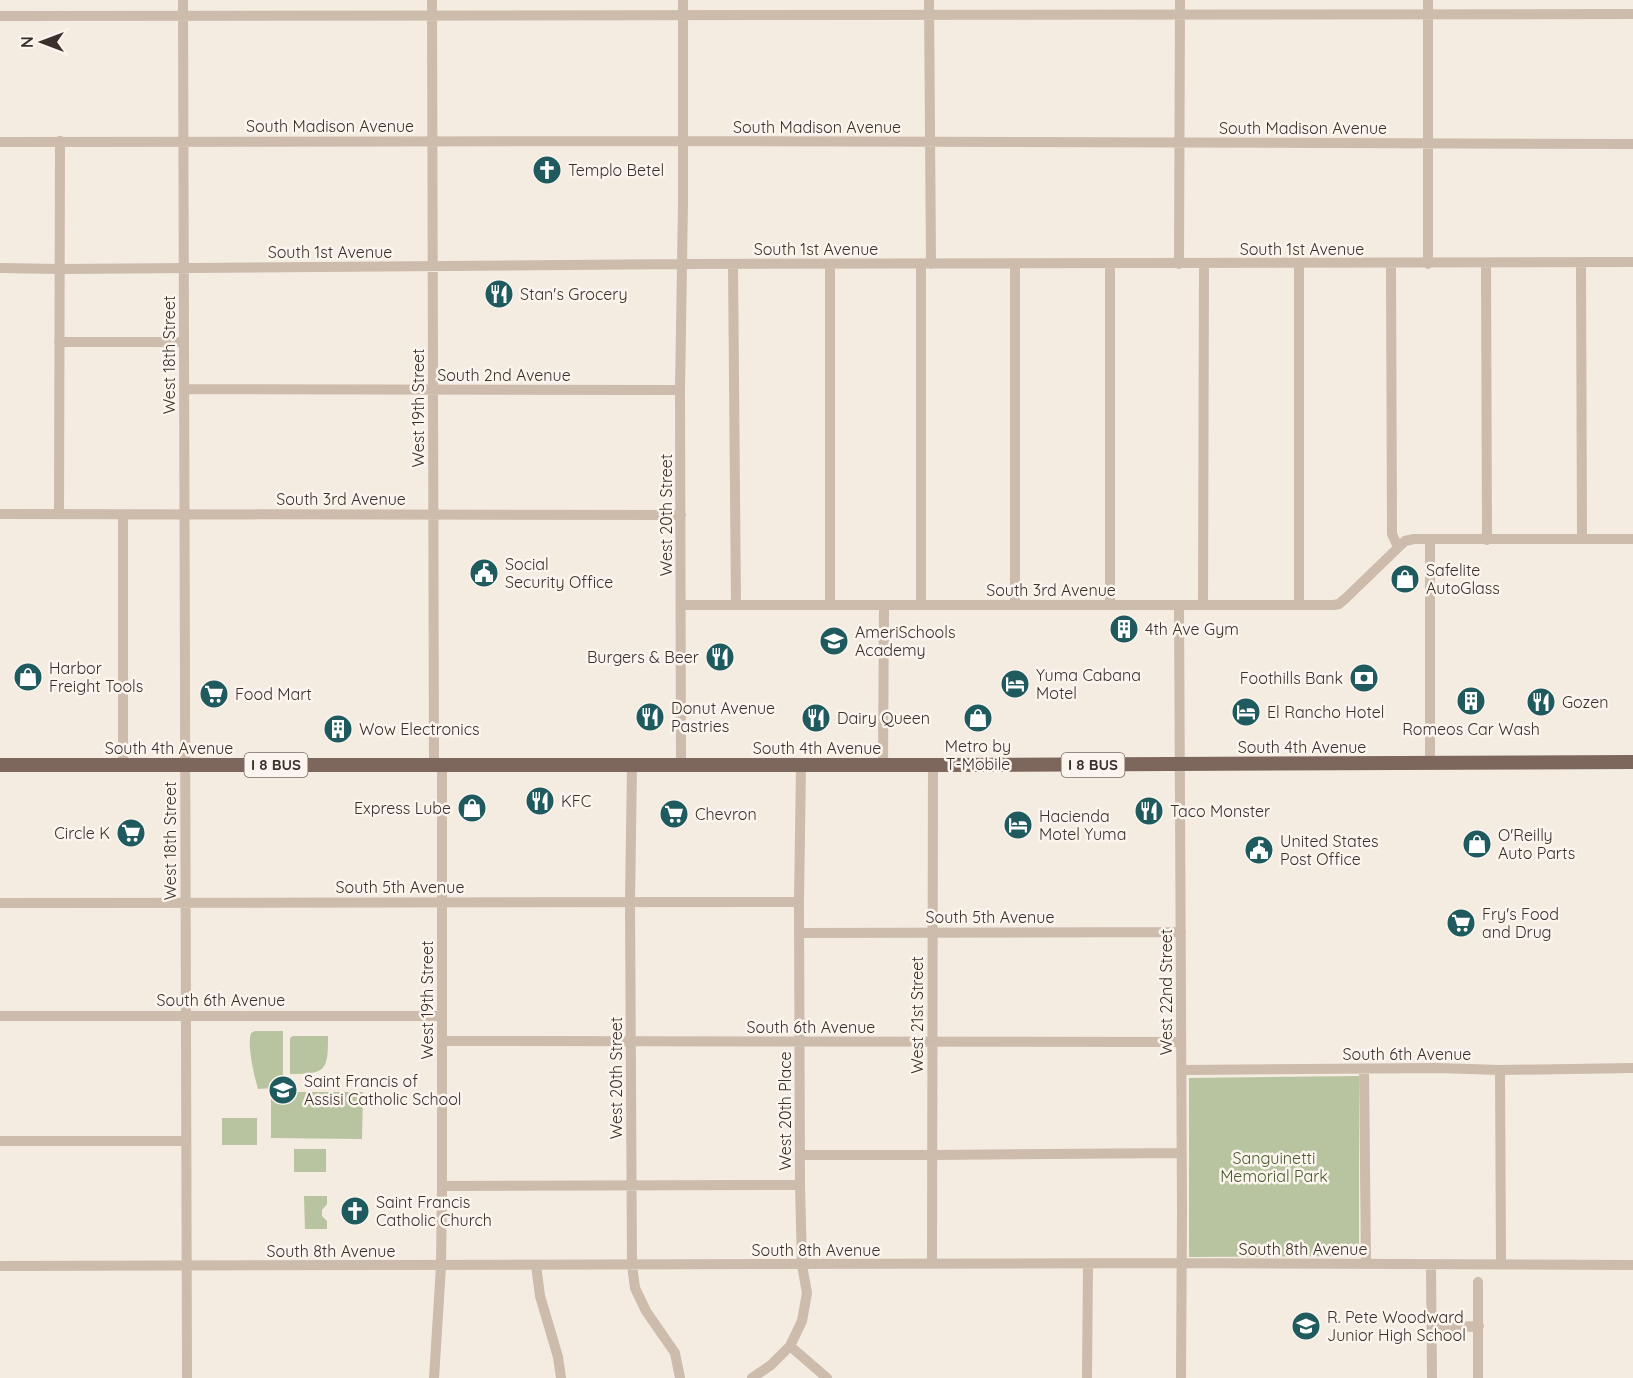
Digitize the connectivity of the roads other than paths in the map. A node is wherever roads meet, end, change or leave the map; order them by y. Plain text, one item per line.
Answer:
1 (183, 0) edge
2 (432, 0) edge
3 (683, 0) edge
4 (929, 0) edge
5 (1180, 0) edge
6 (1428, 0) edge
7 (1180, 14) junction
8 (1428, 14) junction
9 (1633, 14) edge
10 (432, 15) junction
11 (683, 15) junction
12 (929, 15) junction
13 (0, 16) edge
14 (183, 16) junction
15 (60, 141) junction
16 (183, 141) junction
17 (432, 141) junction
18 (683, 141) junction
19 (0, 142) edge
20 (930, 142) junction
21 (1179, 143) junction
22 (1428, 144) junction
23 (1633, 144) edge
24 (1633, 262) edge
25 (1581, 263) junction
26 (681, 264) junction
27 (733, 264) junction
28 (830, 264) junction
29 (926, 264) junction
30 (1110, 264) junction
31 (1179, 264) junction
32 (1204, 264) junction
33 (1299, 264) junction
34 (1391, 264) junction
35 (1428, 264) junction
36 (1486, 264) junction
37 (1015, 265) junction
38 (433, 267) junction
39 (0, 268) edge
40 (184, 268) junction
41 (60, 269) junction
42 (59, 342) junction
43 (184, 342) junction
44 (184, 389) junction
45 (433, 390) junction
46 (680, 390) junction
47 (59, 513) junction
48 (0, 514) edge
49 (185, 514) junction
50 (123, 515) junction
51 (433, 515) junction
52 (681, 515) junction
53 (1430, 539) junction
54 (1582, 539) junction
55 (1633, 539) edge
56 (1486, 540) junction
57 (1398, 547) junction
58 (1110, 604) junction
59 (681, 605) junction
60 (736, 605) junction
61 (830, 605) junction
62 (884, 605) junction
63 (921, 605) junction
64 (1015, 605) junction
65 (1179, 605) junction
66 (1203, 605) junction
67 (1299, 605) junction
68 (1633, 762) edge
69 (1430, 763) junction
70 (801, 764) junction
71 (1180, 764) junction
72 (0, 765) edge
73 (123, 765) junction
74 (185, 765) junction
75 (632, 765) junction
76 (681, 765) junction
77 (883, 765) junction
78 (933, 765) junction
79 (438, 766) junction
80 (442, 902) junction
81 (799, 902) junction
82 (0, 903) edge
83 (185, 903) junction
84 (630, 903) junction
85 (932, 932) junction
86 (1181, 932) junction
87 (799, 933) junction
88 (186, 1015) junction
89 (0, 1016) edge
90 (442, 1016) junction
91 (442, 1041) junction
92 (631, 1041) junction
93 (799, 1042) junction
94 (1180, 1042) junction
95 (932, 1043) junction
96 (1633, 1068) edge
97 (1364, 1069) junction
98 (1182, 1070) junction
99 (1500, 1070) junction
100 (0, 1141) edge
101 (186, 1141) junction
102 (1181, 1153) junction
103 (800, 1155) junction
104 (932, 1155) junction
105 (800, 1185) junction
106 (442, 1186) junction
107 (632, 1186) junction
108 (1182, 1263) junction
109 (932, 1264) junction
110 (1088, 1264) junction
111 (1366, 1264) junction
112 (1431, 1264) junction
113 (1500, 1264) junction
114 (186, 1265) junction
115 (536, 1265) junction
116 (632, 1265) junction
117 (802, 1265) junction
118 (1633, 1265) edge
119 (0, 1266) edge
120 (441, 1266) junction
121 (1478, 1282) dead end
122 (1479, 1326) junction
123 (1432, 1328) junction
124 (790, 1346) junction
125 (187, 1378) edge
126 (434, 1378) edge
127 (561, 1378) edge
128 (680, 1378) edge
129 (752, 1378) edge
130 (827, 1378) edge
131 (1087, 1378) edge
132 (1181, 1378) edge
133 (1432, 1378) edge
134 (1478, 1378) edge

1 - 14 street, West 18th Street
2 - 10 street, West 19th Street
3 - 11 street, West 20th Street
4 - 12 street
5 - 7 street
6 - 8 street
7 - 8 street
7 - 12 street
7 - 21 street
8 - 9 street
8 - 22 street
10 - 11 street
10 - 14 street
10 - 17 street, West 19th Street
11 - 12 street
11 - 18 street, West 20th Street
12 - 20 street
13 - 14 street
14 - 16 street, West 18th Street
15 - 16 street, South Madison Avenue
15 - 19 street, South Madison Avenue
15 - 41 street
16 - 17 street, South Madison Avenue
16 - 40 street, West 18th Street
17 - 18 street, South Madison Avenue
17 - 38 street, West 19th Street
18 - 20 street, South Madison Avenue
18 - 26 street, West 20th Street
20 - 21 street, South Madison Avenue
20 - 29 street
21 - 22 street, South Madison Avenue
21 - 31 street
22 - 23 street, South Madison Avenue
22 - 35 street
24 - 25 street, South 1st Avenue
25 - 36 street, South 1st Avenue
25 - 54 street
26 - 27 street, South 1st Avenue
26 - 38 street, South 1st Avenue
26 - 46 street, West 20th Street
27 - 28 street, South 1st Avenue
27 - 60 street
28 - 29 street, South 1st Avenue
28 - 61 street
29 - 37 street, South 1st Avenue
29 - 63 street
30 - 31 street, South 1st Avenue
30 - 37 street, South 1st Avenue
30 - 58 street
31 - 32 street, South 1st Avenue
32 - 33 street, South 1st Avenue
32 - 66 street
33 - 34 street, South 1st Avenue
33 - 67 street
34 - 35 street, South 1st Avenue
34 - 57 street
35 - 36 street, South 1st Avenue
36 - 56 street
37 - 64 street
38 - 40 street, South 1st Avenue
38 - 45 street, West 19th Street
39 - 41 street, South 1st Avenue
40 - 41 street, South 1st Avenue
40 - 43 street, West 18th Street
41 - 42 street
42 - 43 street
42 - 47 street
43 - 44 street, West 18th Street
44 - 45 street, South 2nd Avenue
44 - 49 street, West 18th Street
45 - 46 street, South 2nd Avenue
45 - 51 street, West 19th Street
46 - 52 street, West 20th Street
47 - 48 street, South 3rd Avenue
47 - 50 street, South 3rd Avenue
49 - 50 street, South 3rd Avenue
49 - 51 street, South 3rd Avenue
49 - 74 street, West 18th Street
50 - 73 street
51 - 52 street, South 3rd Avenue
51 - 79 street, West 19th Street
52 - 59 street, West 20th Street
53 - 56 street
53 - 57 street
53 - 69 street
54 - 55 street
54 - 56 street
57 - 67 street, South 3rd Avenue
58 - 64 street, South 3rd Avenue
58 - 65 street, South 3rd Avenue
59 - 60 street, South 3rd Avenue
59 - 76 street, West 20th Street
60 - 61 street, South 3rd Avenue
61 - 62 street, South 3rd Avenue
62 - 63 street, South 3rd Avenue
62 - 77 street
63 - 64 street, South 3rd Avenue
65 - 66 street, South 3rd Avenue
65 - 71 street, West 22nd Street
66 - 67 street, South 3rd Avenue
68 - 69 main road, South 4th Avenue / I 8 BUS
69 - 71 main road, South 4th Avenue / I 8 BUS
70 - 76 main road, South 4th Avenue / I 8 BUS
70 - 77 main road, South 4th Avenue / I 8 BUS
70 - 81 street, West 20th Place
71 - 78 main road, South 4th Avenue / I 8 BUS
71 - 86 street, West 22nd Street
72 - 73 main road, South 4th Avenue / I 8 BUS
73 - 74 main road, South 4th Avenue / I 8 BUS
74 - 79 main road, South 4th Avenue / I 8 BUS
74 - 83 street, West 18th Street
75 - 76 main road, South 4th Avenue / I 8 BUS
75 - 79 main road, South 4th Avenue / I 8 BUS
75 - 84 street, West 20th Street
77 - 78 main road, South 4th Avenue / I 8 BUS
78 - 85 street, West 21st Street
79 - 80 street, West 19th Street
80 - 83 street, South 5th Avenue
80 - 84 street, South 5th Avenue
80 - 90 street, West 19th Street
81 - 84 street, South 5th Avenue
81 - 87 street, West 20th Place
82 - 83 street, South 5th Avenue
83 - 88 street, West 18th Street
84 - 92 street, West 20th Street
85 - 86 street, South 5th Avenue
85 - 87 street, South 5th Avenue
85 - 95 street, West 21st Street
86 - 94 street, West 22nd Street
87 - 93 street, West 20th Place
88 - 89 street, South 6th Avenue
88 - 90 street, South 6th Avenue
88 - 101 street, West 18th Street
90 - 91 street, West 19th Street
91 - 92 street, South 6th Avenue
91 - 106 street, West 19th Street
92 - 93 street, South 6th Avenue
92 - 107 street, West 20th Street
93 - 95 street, South 6th Avenue
93 - 103 street, West 20th Place
94 - 95 street, South 6th Avenue
94 - 98 street, West 22nd Street
95 - 104 street, West 21st Street
96 - 99 street, South 6th Avenue
97 - 98 street, South 6th Avenue
97 - 99 street, South 6th Avenue
97 - 111 street
98 - 102 street, West 22nd Street
99 - 113 street
100 - 101 street
101 - 114 street, West 18th Street
102 - 104 street
102 - 108 street, West 22nd Street
103 - 104 street
103 - 105 street, West 20th Place
104 - 109 street, West 21st Street
105 - 107 street
105 - 117 street, West 20th Place
106 - 107 street
106 - 120 street, West 19th Street
107 - 116 street, West 20th Street
108 - 110 street, South 8th Avenue
108 - 111 street, South 8th Avenue
108 - 132 street, West 22nd Street
109 - 110 street, South 8th Avenue
109 - 117 street, South 8th Avenue
110 - 131 street
111 - 112 street, South 8th Avenue
112 - 113 street, South 8th Avenue
112 - 123 street
113 - 118 street, South 8th Avenue
114 - 119 street, South 8th Avenue
114 - 120 street, South 8th Avenue
114 - 125 street, West 18th Street
115 - 116 street, South 8th Avenue
115 - 120 street, South 8th Avenue
115 - 127 street
116 - 117 street, South 8th Avenue
116 - 128 street, West 20th Street
117 - 124 street, West 20th Place
120 - 126 street, West 19th Street
121 - 122 street
122 - 123 street
122 - 134 street
123 - 133 street
124 - 129 street
124 - 130 street

